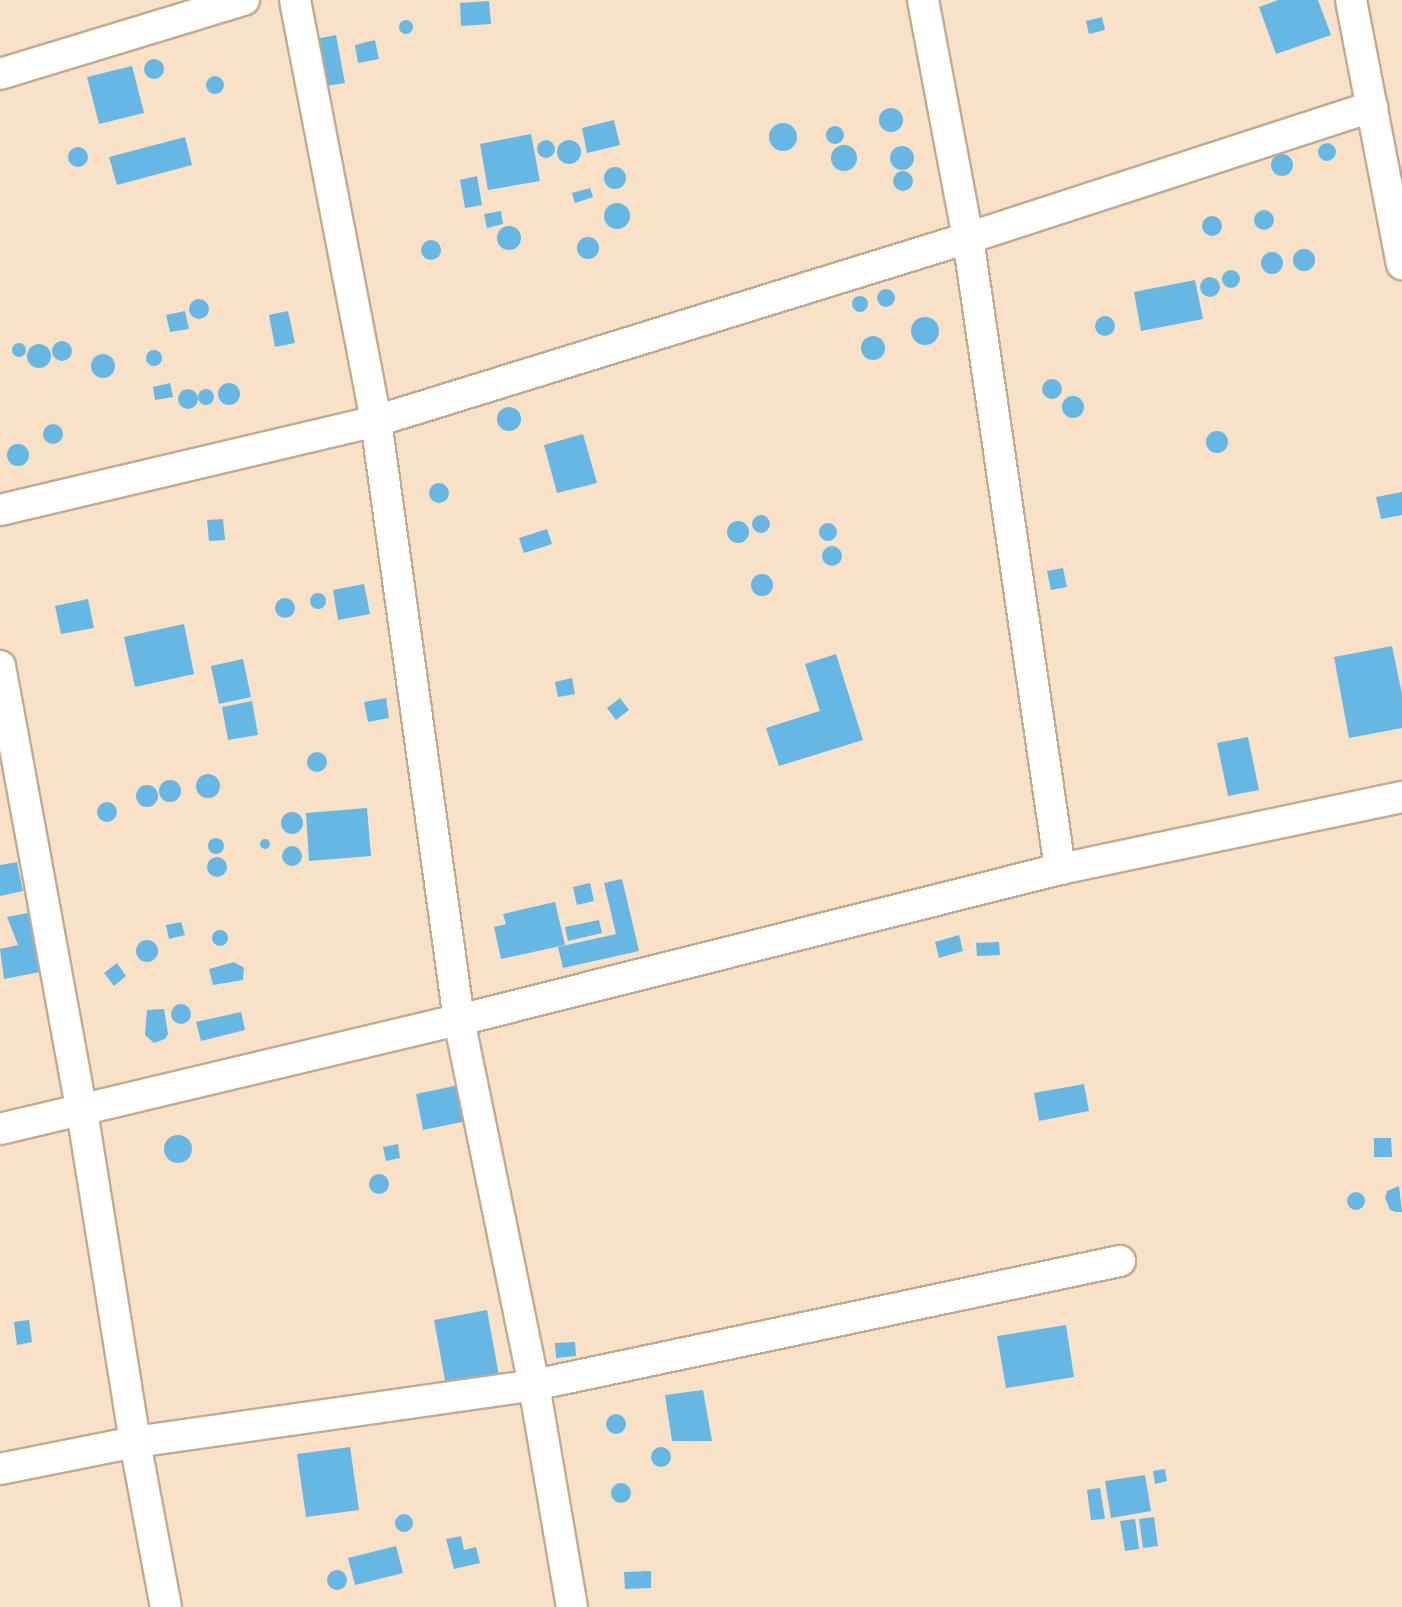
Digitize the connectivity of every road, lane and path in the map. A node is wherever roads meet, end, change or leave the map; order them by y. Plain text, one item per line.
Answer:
1 (244, 0) edge
2 (295, 0) edge
3 (922, 0) edge
4 (1351, 0) edge
5 (0, 74) edge
6 (1372, 107) junction
7 (968, 238) junction
8 (1402, 264) edge
9 (376, 421) junction
10 (0, 510) edge
11 (0, 666) edge
12 (1402, 797) edge
13 (1060, 869) junction
14 (459, 1020) junction
15 (82, 1110) junction
16 (0, 1129) edge
17 (1120, 1261) dead end
18 (534, 1385) junction
19 (135, 1442) junction
20 (0, 1469) edge
21 (166, 1607) edge
22 (572, 1607) edge

1 - 5 street
2 - 9 street
3 - 7 street
4 - 6 street
6 - 7 street
6 - 8 street
7 - 9 street
7 - 13 street
9 - 10 street
9 - 14 street
11 - 15 street
12 - 13 street
13 - 14 street
14 - 15 street
14 - 18 street
15 - 16 street
15 - 19 street
17 - 18 street
18 - 19 street
18 - 22 street
19 - 20 street
19 - 21 street

